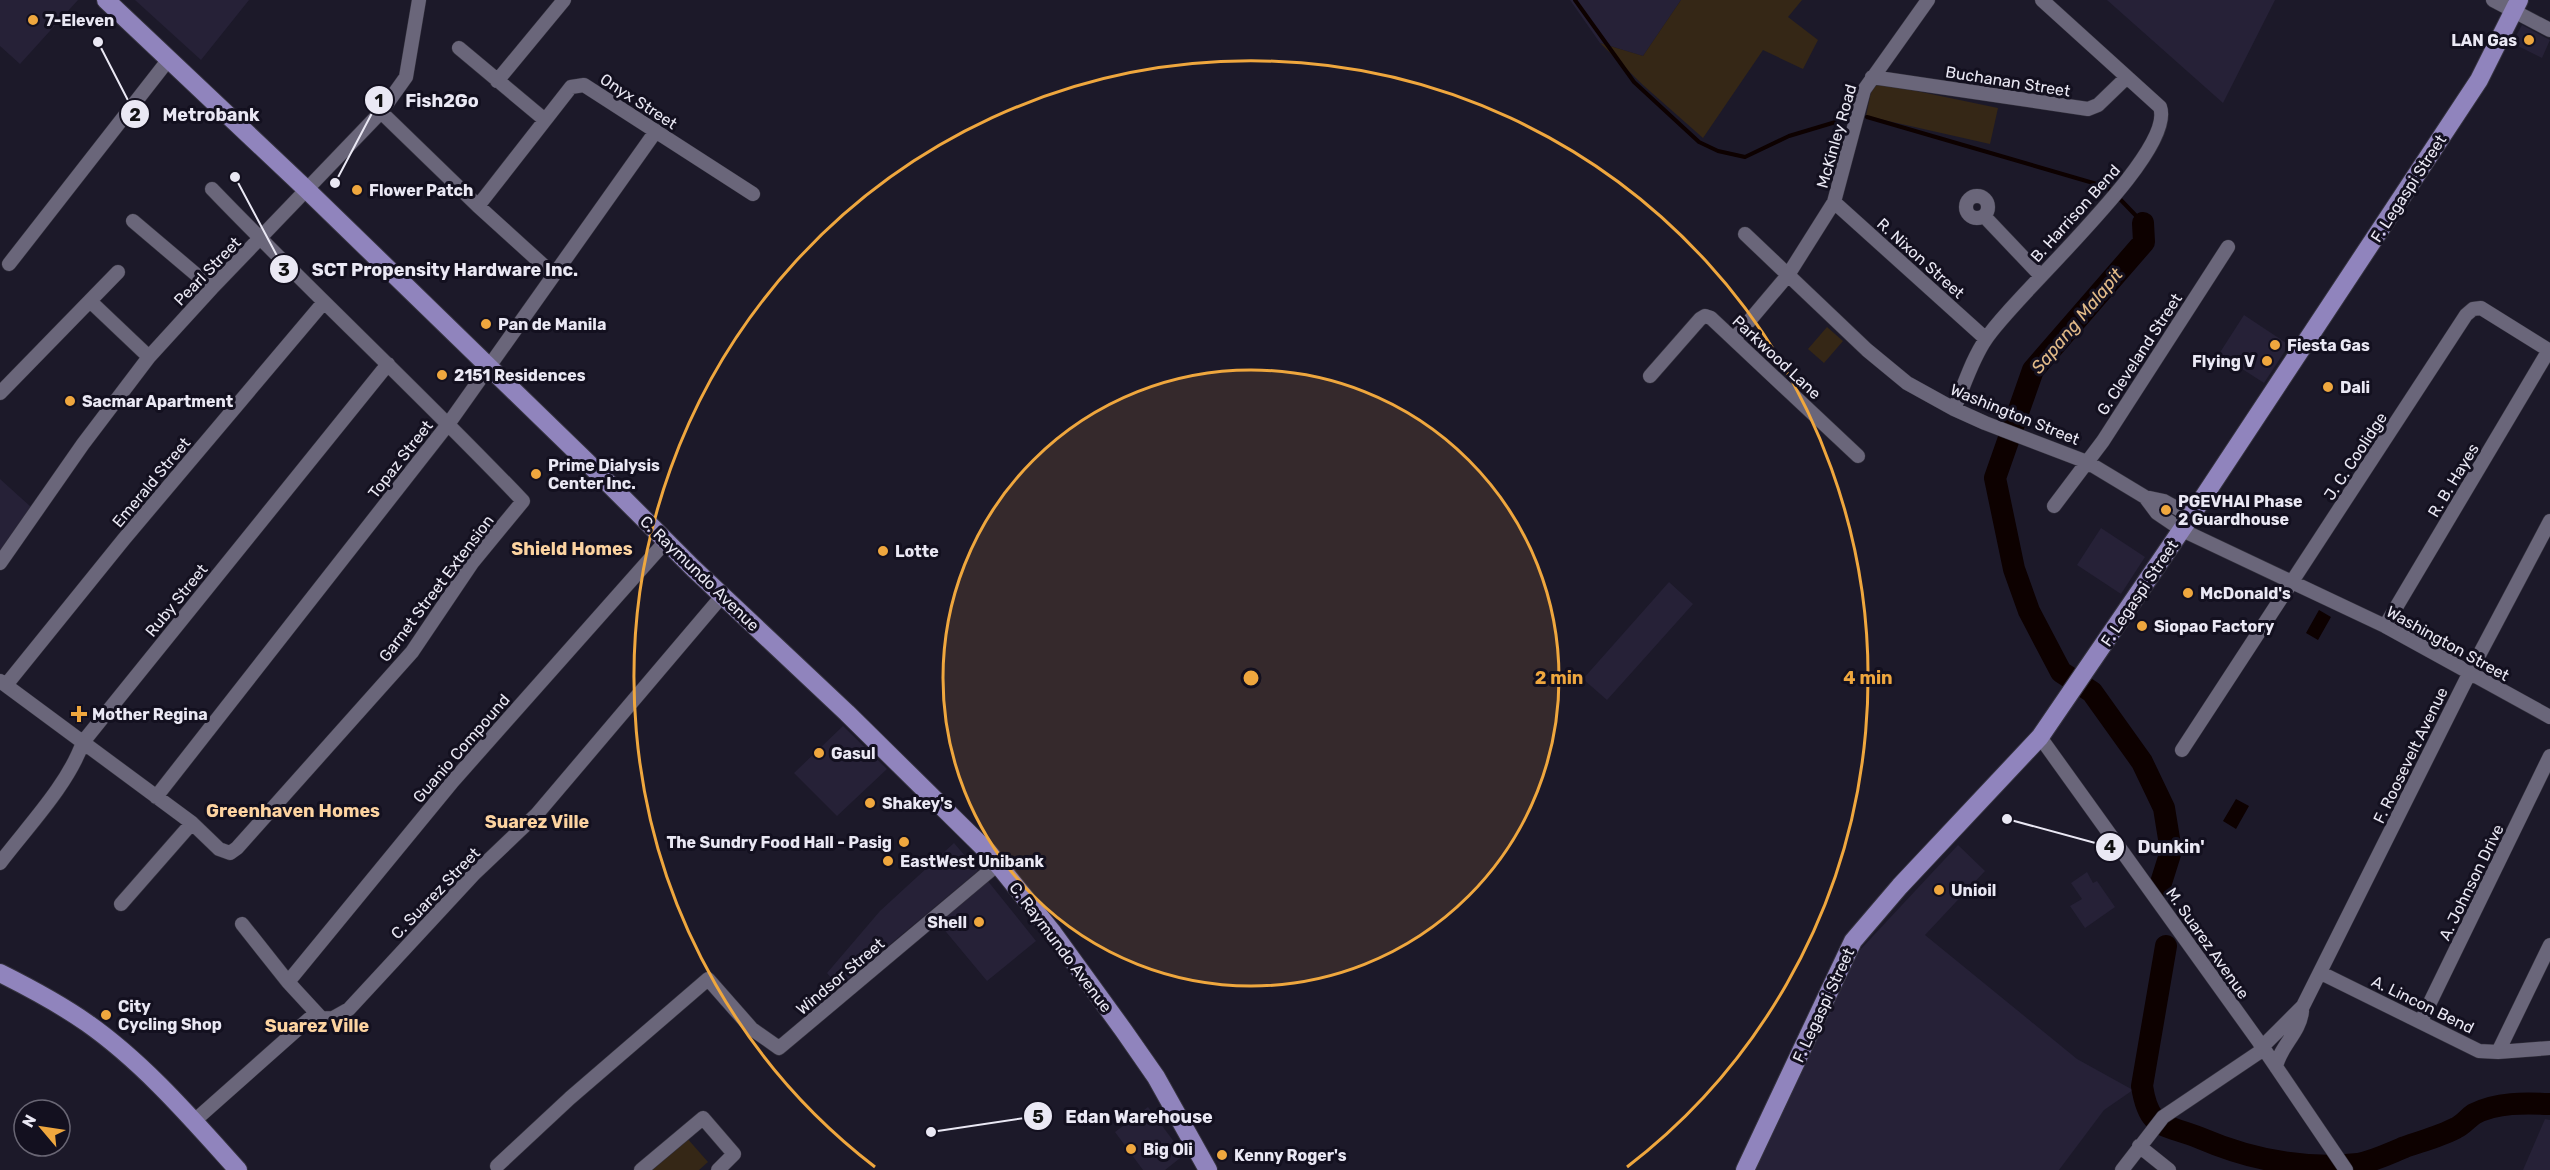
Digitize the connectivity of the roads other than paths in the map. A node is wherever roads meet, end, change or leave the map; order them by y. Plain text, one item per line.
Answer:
1 (105, 0) edge
2 (419, 0) edge
3 (564, 0) edge
4 (1928, 0) edge
5 (2042, 0) edge
6 (2493, 0) edge
7 (2517, 6) edge
8 (2550, 30) edge
9 (459, 48) dead end
10 (169, 59) junction
11 (2127, 76) junction
12 (1872, 77) junction
13 (497, 81) junction
14 (381, 112) junction
15 (545, 120) junction
16 (656, 131) junction
17 (212, 189) dead end
18 (306, 189) junction
19 (753, 194) dead end
20 (1834, 202) junction
21 (478, 206) junction
22 (1984, 216) dead end
23 (133, 221) dead end
24 (1745, 234) dead end
25 (260, 240) junction
26 (2228, 247) dead end
27 (9, 264) dead end
28 (118, 272) dead end
29 (554, 275) junction
30 (1788, 275) junction
31 (2040, 275) junction
32 (212, 288) junction
33 (90, 301) junction
34 (324, 302) junction
35 (1734, 339) junction
36 (1986, 339) junction
37 (2550, 350) edge
38 (149, 357) junction
39 (388, 364) junction
40 (489, 369) junction
41 (1650, 376) dead end
42 (0, 393) edge
43 (1954, 409) junction
44 (449, 423) junction
45 (1858, 456) dead end
46 (2087, 462) junction
47 (2054, 506) dead end
48 (2550, 520) edge
49 (2187, 523) junction
50 (666, 541) junction
51 (2252, 551) dead end
52 (0, 563) edge
53 (2265, 568) junction
54 (2294, 582) junction
55 (722, 596) junction
56 (2385, 626) junction
57 (2469, 674) junction
58 (3, 683) edge
59 (2550, 717) edge
60 (2040, 737) junction
61 (83, 742) junction
62 (2182, 750) dead end
63 (2550, 756) edge
64 (156, 797) junction
65 (192, 823) junction
66 (0, 863) edge
67 (998, 864) junction
68 (121, 904) dead end
69 (242, 924) dead end
70 (2550, 945) edge
71 (0, 973) edge
72 (2321, 973) junction
73 (288, 982) junction
74 (2303, 1006) junction
75 (322, 1020) junction
76 (2421, 1021) junction
77 (2262, 1047) junction
78 (2550, 1048) edge
79 (2498, 1052) junction
80 (2276, 1067) junction
81 (193, 1122) junction
82 (2139, 1146) junction
83 (2343, 1165) edge
84 (497, 1166) dead end
85 (238, 1170) edge
86 (641, 1170) edge
87 (718, 1170) edge
88 (1208, 1170) edge
89 (1745, 1170) edge
90 (2122, 1170) edge
91 (2169, 1170) edge

1 - 10 main road, C. Raymundo Avenue
2 - 14 street, Pearl Street
3 - 13 street
4 - 12 street, McKinley Road
5 - 11 street, B. Harrison Bend
6 - 7 street
7 - 8 street
7 - 49 main road, F. Legaspi Street
9 - 13 street
10 - 18 main road, C. Raymundo Avenue
10 - 27 street
11 - 12 street, Buchanan Street
11 - 31 street, B. Harrison Bend
12 - 20 street, McKinley Road
13 - 15 street
14 - 18 street, Pearl Street
14 - 21 street
15 - 16 street, Onyx Street
15 - 21 street, Onyx Street
16 - 19 street, Onyx Street
16 - 29 street, Topaz Street
17 - 25 street
18 - 25 street, Pearl Street
18 - 40 main road, C. Raymundo Avenue
20 - 30 street, McKinley Road
20 - 36 street, R. Nixon Street
21 - 29 street
22 - 31 street
23 - 32 street
24 - 30 street, Washington Street
25 - 32 street, Pearl Street
25 - 34 street
26 - 46 street, G. Cleveland Street
28 - 33 street
29 - 40 street, Topaz Street
30 - 35 street, McKinley Road
30 - 43 street, Washington Street
31 - 36 street, B. Harrison Bend
32 - 38 street, Pearl Street
33 - 38 street
33 - 42 street
34 - 39 street
34 - 58 street, Emerald Street
35 - 41 street, Parkwood Lane
35 - 45 street, Parkwood Lane
36 - 43 street, B. Harrison Bend
37 - 54 street, J. C. Coolidge
37 - 56 street, R. B. Hayes
38 - 52 street, Pearl Street
39 - 44 street
39 - 61 street, Ruby Street
40 - 44 street, Topaz Street
40 - 50 main road, C. Raymundo Avenue
43 - 46 street, Washington Street
44 - 64 street, Topaz Street
44 - 65 street, Garnet Street Extension
46 - 47 street, G. Cleveland Street
46 - 49 street, Washington Street
48 - 57 street, F. Roosevelt Avenue
49 - 53 street, Washington Street
49 - 60 main road, F. Legaspi Street
50 - 55 main road, C. Raymundo Avenue
50 - 73 street, Guanio Compound
51 - 53 street, Washington Street
53 - 54 street, Washington Street
54 - 56 street, Washington Street
54 - 62 street, J. C. Coolidge
55 - 67 main road, C. Raymundo Avenue
55 - 75 street, C. Suarez Street
56 - 57 street, Washington Street
57 - 59 street, Washington Street
57 - 72 street, F. Roosevelt Avenue
58 - 61 street
60 - 77 street, M. Suarez Avenue
60 - 89 main road, F. Legaspi Street
61 - 64 street
61 - 66 street, Ruby Street
63 - 76 street, A. Johnson Drive
64 - 65 street
65 - 68 street
67 - 84 street, Windsor Street
67 - 88 main road, C. Raymundo Avenue
69 - 73 street
70 - 79 street
71 - 81 main road
72 - 74 street, F. Roosevelt Avenue
72 - 76 street, A. Lincon Bend
73 - 75 street
74 - 77 street, F. Roosevelt Avenue
74 - 80 street, F. Roosevelt Avenue
75 - 81 street, C. Suarez Street
76 - 79 street, A. Lincon Bend
77 - 80 street, M. Suarez Avenue
77 - 82 street, F. Roosevelt Avenue
78 - 79 street, A. Lincon Bend
80 - 83 street, M. Suarez Avenue
81 - 85 main road
82 - 90 street, F. Roosevelt Avenue
82 - 91 street
86 - 87 street

